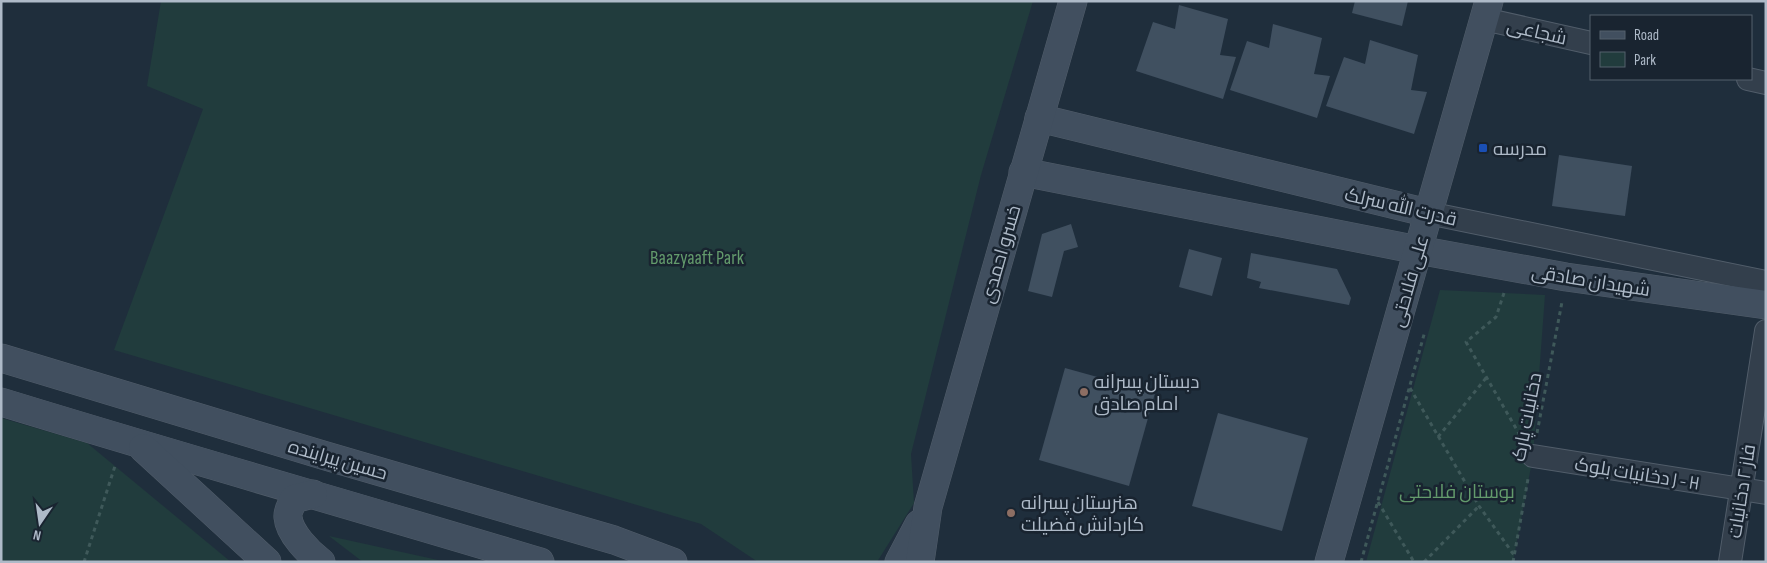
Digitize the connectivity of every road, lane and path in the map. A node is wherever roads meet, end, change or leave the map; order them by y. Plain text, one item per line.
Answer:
1 (1073, 1) edge
2 (1486, 10) edge
3 (1590, 43) edge
4 (1752, 80) edge
5 (1766, 83) edge
6 (1039, 118) junction
7 (1023, 172) junction
8 (1428, 213) junction
9 (1418, 250) junction
10 (1566, 278) junction
11 (1766, 282) edge
12 (1506, 284) dead end
13 (1766, 305) edge
14 (1427, 323) dead end
15 (1766, 331) edge
16 (1, 358) edge
17 (1486, 378) junction
18 (1409, 388) junction
19 (1, 402) edge
20 (1438, 437) junction
21 (139, 444) junction
22 (1533, 456) junction
23 (115, 466) dead end
24 (1741, 490) junction
25 (1766, 493) edge
26 (313, 494) junction
27 (1378, 502) junction
28 (1479, 506) junction
29 (928, 507) junction
30 (1514, 555) junction
31 (84, 562) edge
32 (267, 562) edge
33 (321, 562) edge
34 (540, 562) edge
35 (673, 562) edge
36 (899, 562) edge
37 (920, 562) edge
38 (1329, 562) edge
39 (1361, 562) edge
40 (1414, 562) edge
41 (1424, 562) edge
42 (1513, 562) edge
43 (1730, 562) edge

1 - 6 street, خسرو احمدی
2 - 3 street, شجاعی
2 - 8 street, علی فلاحتی
4 - 5 street
6 - 7 street, خسرو احمدی
6 - 8 street, قدرت الله سرلک
7 - 9 street, قدرت الله سرلک
7 - 29 street, خسرو احمدی
8 - 9 street, علی فلاحتی
8 - 11 street, قدرت الله سرلک
9 - 10 street, شهیدان صادقی
9 - 38 street, علی فلاحتی
10 - 13 street, شهیدان صادقی
10 - 22 path, دخانیات پارک
12 - 17 path
14 - 18 path
15 - 24 street, فاز ۲ دخانیات
16 - 35 street, حسین پیراینده
17 - 20 path
17 - 22 path
18 - 20 path
18 - 27 path
19 - 21 street
20 - 28 path
21 - 26 street
21 - 32 street
22 - 24 street, دخانیات بلوک J - H
22 - 30 path, دخانیات پارک
23 - 31 path
24 - 25 street, دخانیات بلوک J - H
24 - 43 street, فاز ۲ دخانیات
26 - 33 street
26 - 34 street
27 - 39 path
27 - 40 path
28 - 30 path
28 - 41 path
29 - 36 street
29 - 37 street
30 - 42 path, دخانیات پارک

